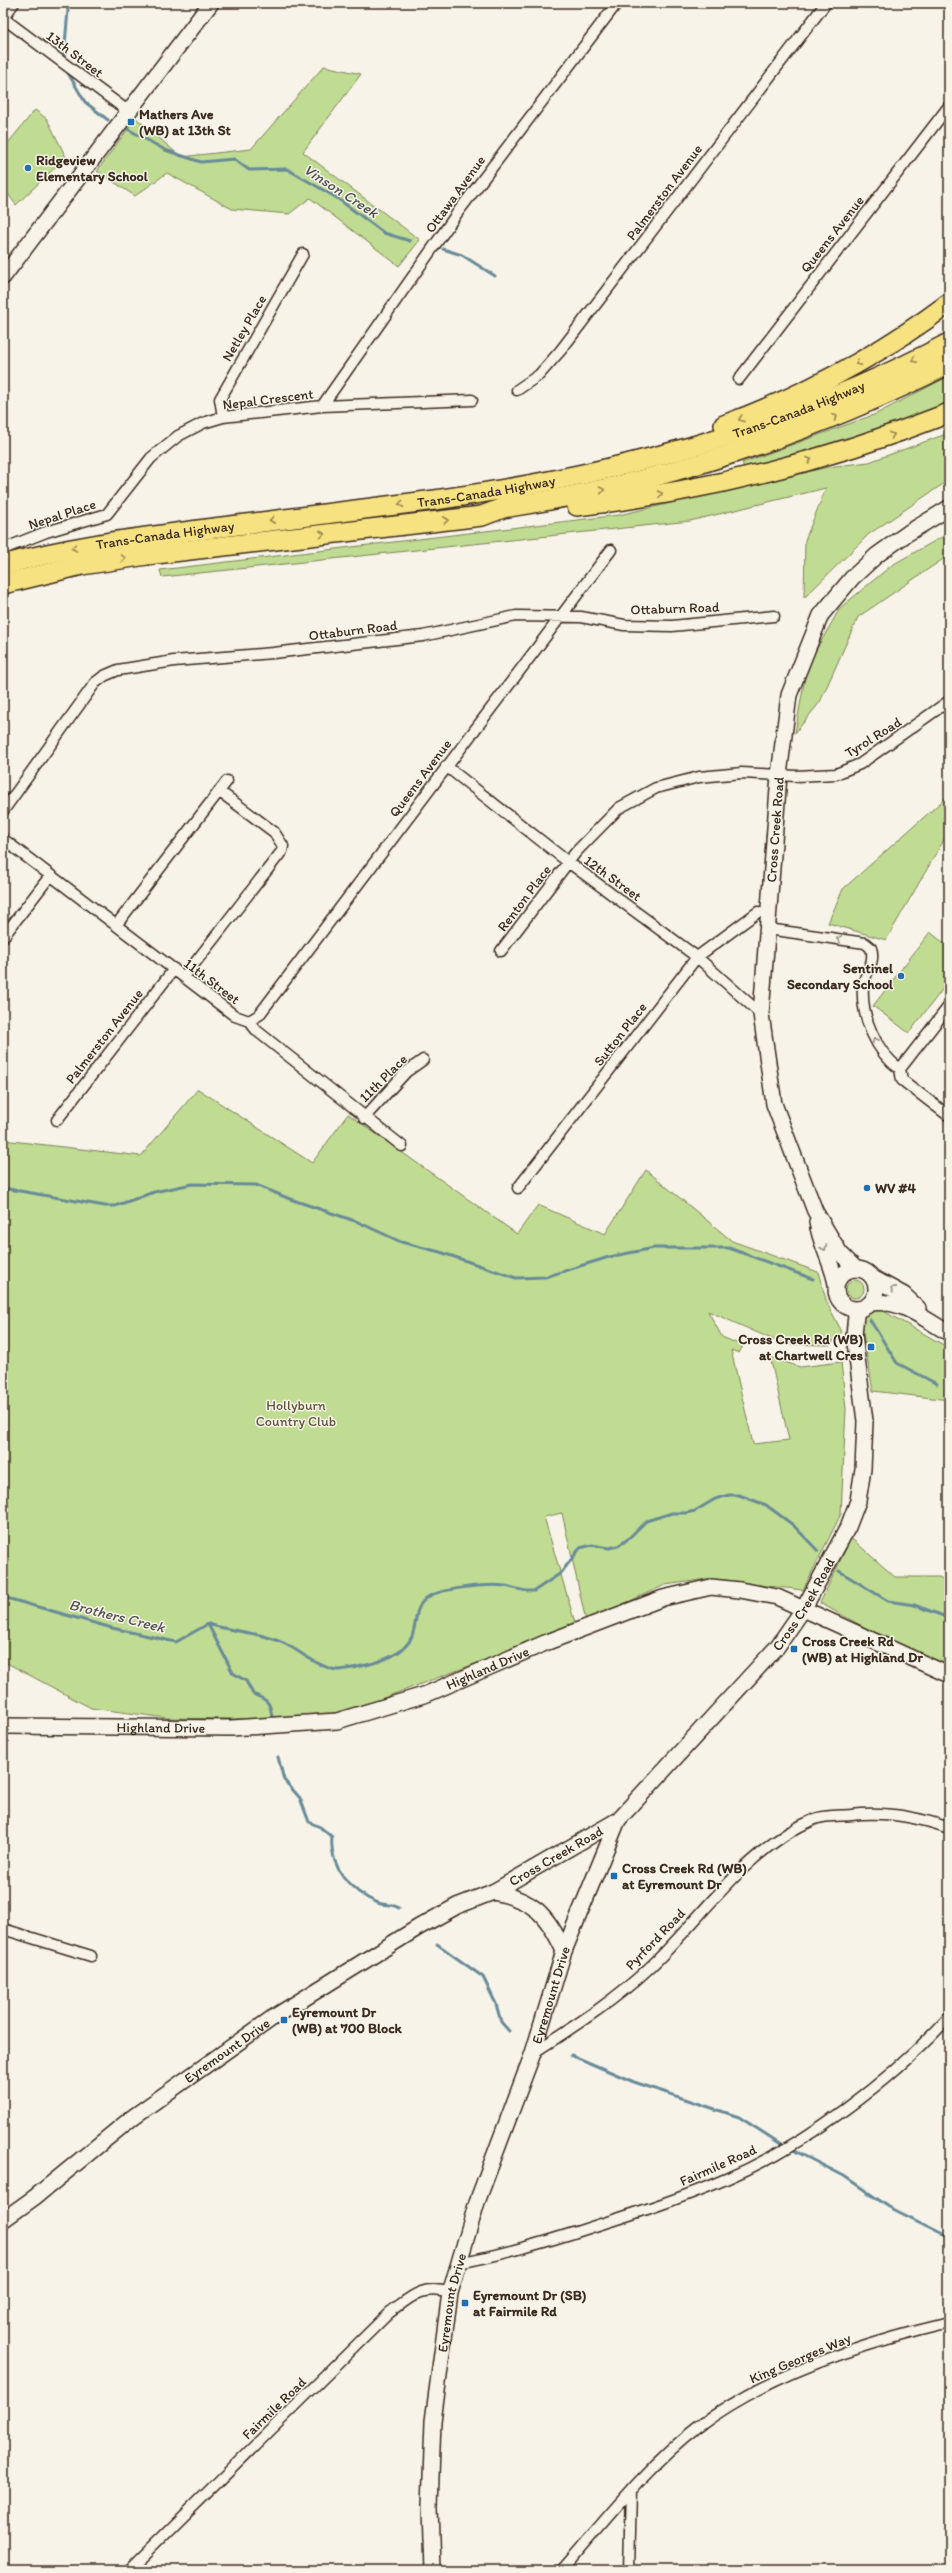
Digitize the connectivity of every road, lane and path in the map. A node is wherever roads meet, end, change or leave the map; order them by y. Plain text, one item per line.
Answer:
1 (14, 3) edge
2 (212, 3) edge
3 (617, 3) edge
4 (826, 3) edge
5 (3, 18) edge
6 (949, 106) edge
7 (129, 112) junction
8 (303, 254) dead end
9 (3, 278) edge
10 (949, 303) edge
11 (949, 343) edge
12 (949, 364) edge
13 (739, 379) dead end
14 (517, 390) dead end
15 (472, 400) dead end
16 (322, 406) junction
17 (949, 413) edge
18 (223, 417) junction
19 (949, 418) edge
20 (912, 427) junction
21 (434, 500) junction
22 (949, 508) edge
23 (107, 514) joint
24 (482, 516) junction
25 (3, 549) edge
26 (611, 550) dead end
27 (3, 565) edge
28 (3, 584) edge
29 (559, 616) junction
30 (774, 616) dead end
31 (949, 701) edge
32 (446, 766) junction
33 (779, 776) junction
34 (227, 781) dead end
35 (219, 790) junction
36 (3, 811) edge
37 (3, 839) edge
38 (568, 862) junction
39 (50, 876) junction
40 (758, 912) dead end
41 (117, 924) junction
42 (768, 929) junction
43 (3, 937) edge
44 (501, 951) dead end
45 (697, 957) junction
46 (174, 969) junction
47 (184, 977) junction
48 (949, 1006) edge
49 (761, 1014) junction
50 (249, 1021) junction
51 (423, 1060) dead end
52 (900, 1069) junction
53 (949, 1116) edge
54 (364, 1118) junction
55 (57, 1120) dead end
56 (402, 1146) dead end
57 (518, 1188) dead end
58 (815, 1211) junction
59 (856, 1269) junction
60 (873, 1278) junction
61 (836, 1284) junction
62 (840, 1303) junction
63 (865, 1306) junction
64 (931, 1322) junction
65 (949, 1333) edge
66 (854, 1335) junction
67 (804, 1608) junction
68 (949, 1675) edge
69 (3, 1726) edge
70 (618, 1820) junction
71 (949, 1828) edge
72 (493, 1892) junction
73 (3, 1929) edge
74 (564, 1951) junction
75 (91, 1956) dead end
76 (949, 2017) edge
77 (533, 2053) junction
78 (3, 2220) edge
79 (458, 2263) junction
80 (450, 2293) junction
81 (949, 2323) edge
82 (631, 2490) junction
83 (129, 2570) edge
84 (432, 2570) edge
85 (562, 2570) edge
86 (629, 2570) edge

1 - 5 street
2 - 7 street
3 - 16 street, Ottawa Avenue
4 - 14 street, Palmerston Avenue
5 - 7 street, 13th Street
6 - 13 street, Queens Avenue
7 - 9 street
8 - 18 street, Netley Place
10 -> 21 highway
11 -> 21 highway, Trans-Canada Highway
24 -> 12 highway, Trans-Canada Highway
15 - 16 street, Nepal Crescent
16 - 18 street, Nepal Crescent
17 - 20 highway
18 - 23 street, Nepal Crescent
19 - 20 highway
24 -> 20 highway
21 -> 27 highway, Trans-Canada Highway
22 - 33 street, Cross Creek Road
23 - 25 street, Nepal Place
28 -> 24 highway, Trans-Canada Highway
26 - 29 street, Queens Avenue
29 - 30 street, Ottaburn Road
29 - 32 street, Queens Avenue
29 - 36 street, Ottaburn Road
31 - 33 street, Tyrol Road
32 - 38 street, 12th Street
32 - 50 street, Queens Avenue
33 - 38 street, Tyrol Road
33 - 42 street, Cross Creek Road
34 - 35 street
35 - 41 street
35 - 47 street
37 - 39 street, 11th Street
38 - 44 street, Renton Place
38 - 45 street, 12th Street
39 - 41 street, 11th Street
39 - 43 street
40 - 45 street, Sutton Place
41 - 46 street, 11th Street
42 - 49 street, Cross Creek Road
52 -> 42 street
45 - 49 street, 12th Street
45 - 57 street, Sutton Place
46 - 47 street, 11th Street
46 - 55 street, Palmerston Avenue
47 - 50 street, 11th Street
48 - 52 street
49 - 58 street, Cross Creek Road
50 - 54 street, 11th Street
51 - 54 street, 11th Place
52 - 53 street
54 - 56 street, 11th Street
58 - 59 street, Cross Creek Road
58 -> 61 street, Cross Creek Road
59 - 60 street
59 - 61 street
60 - 63 street
64 -> 60 street
61 - 62 street
62 - 63 street
62 - 66 street, Cross Creek Road
63 - 64 street
63 - 66 street, Cross Creek Road
64 - 65 street
66 - 67 street, Cross Creek Road
67 - 68 street, Highland Drive
67 - 69 street, Highland Drive
67 - 70 street, Cross Creek Road
70 - 72 street, Cross Creek Road
70 - 74 street, Cross Creek Road
71 - 77 street, Pyrford Road
72 - 74 street, Eyremount Drive
72 - 78 street, Eyremount Drive
73 - 75 street
74 - 77 street, Eyremount Drive
76 - 79 street, Fairmile Road
77 - 79 street, Eyremount Drive
79 - 80 street, Eyremount Drive
80 - 83 street, Fairmile Road
80 - 84 street, Eyremount Drive
81 - 82 street, King Georges Way
82 - 85 street, King Georges Way
82 - 86 street

